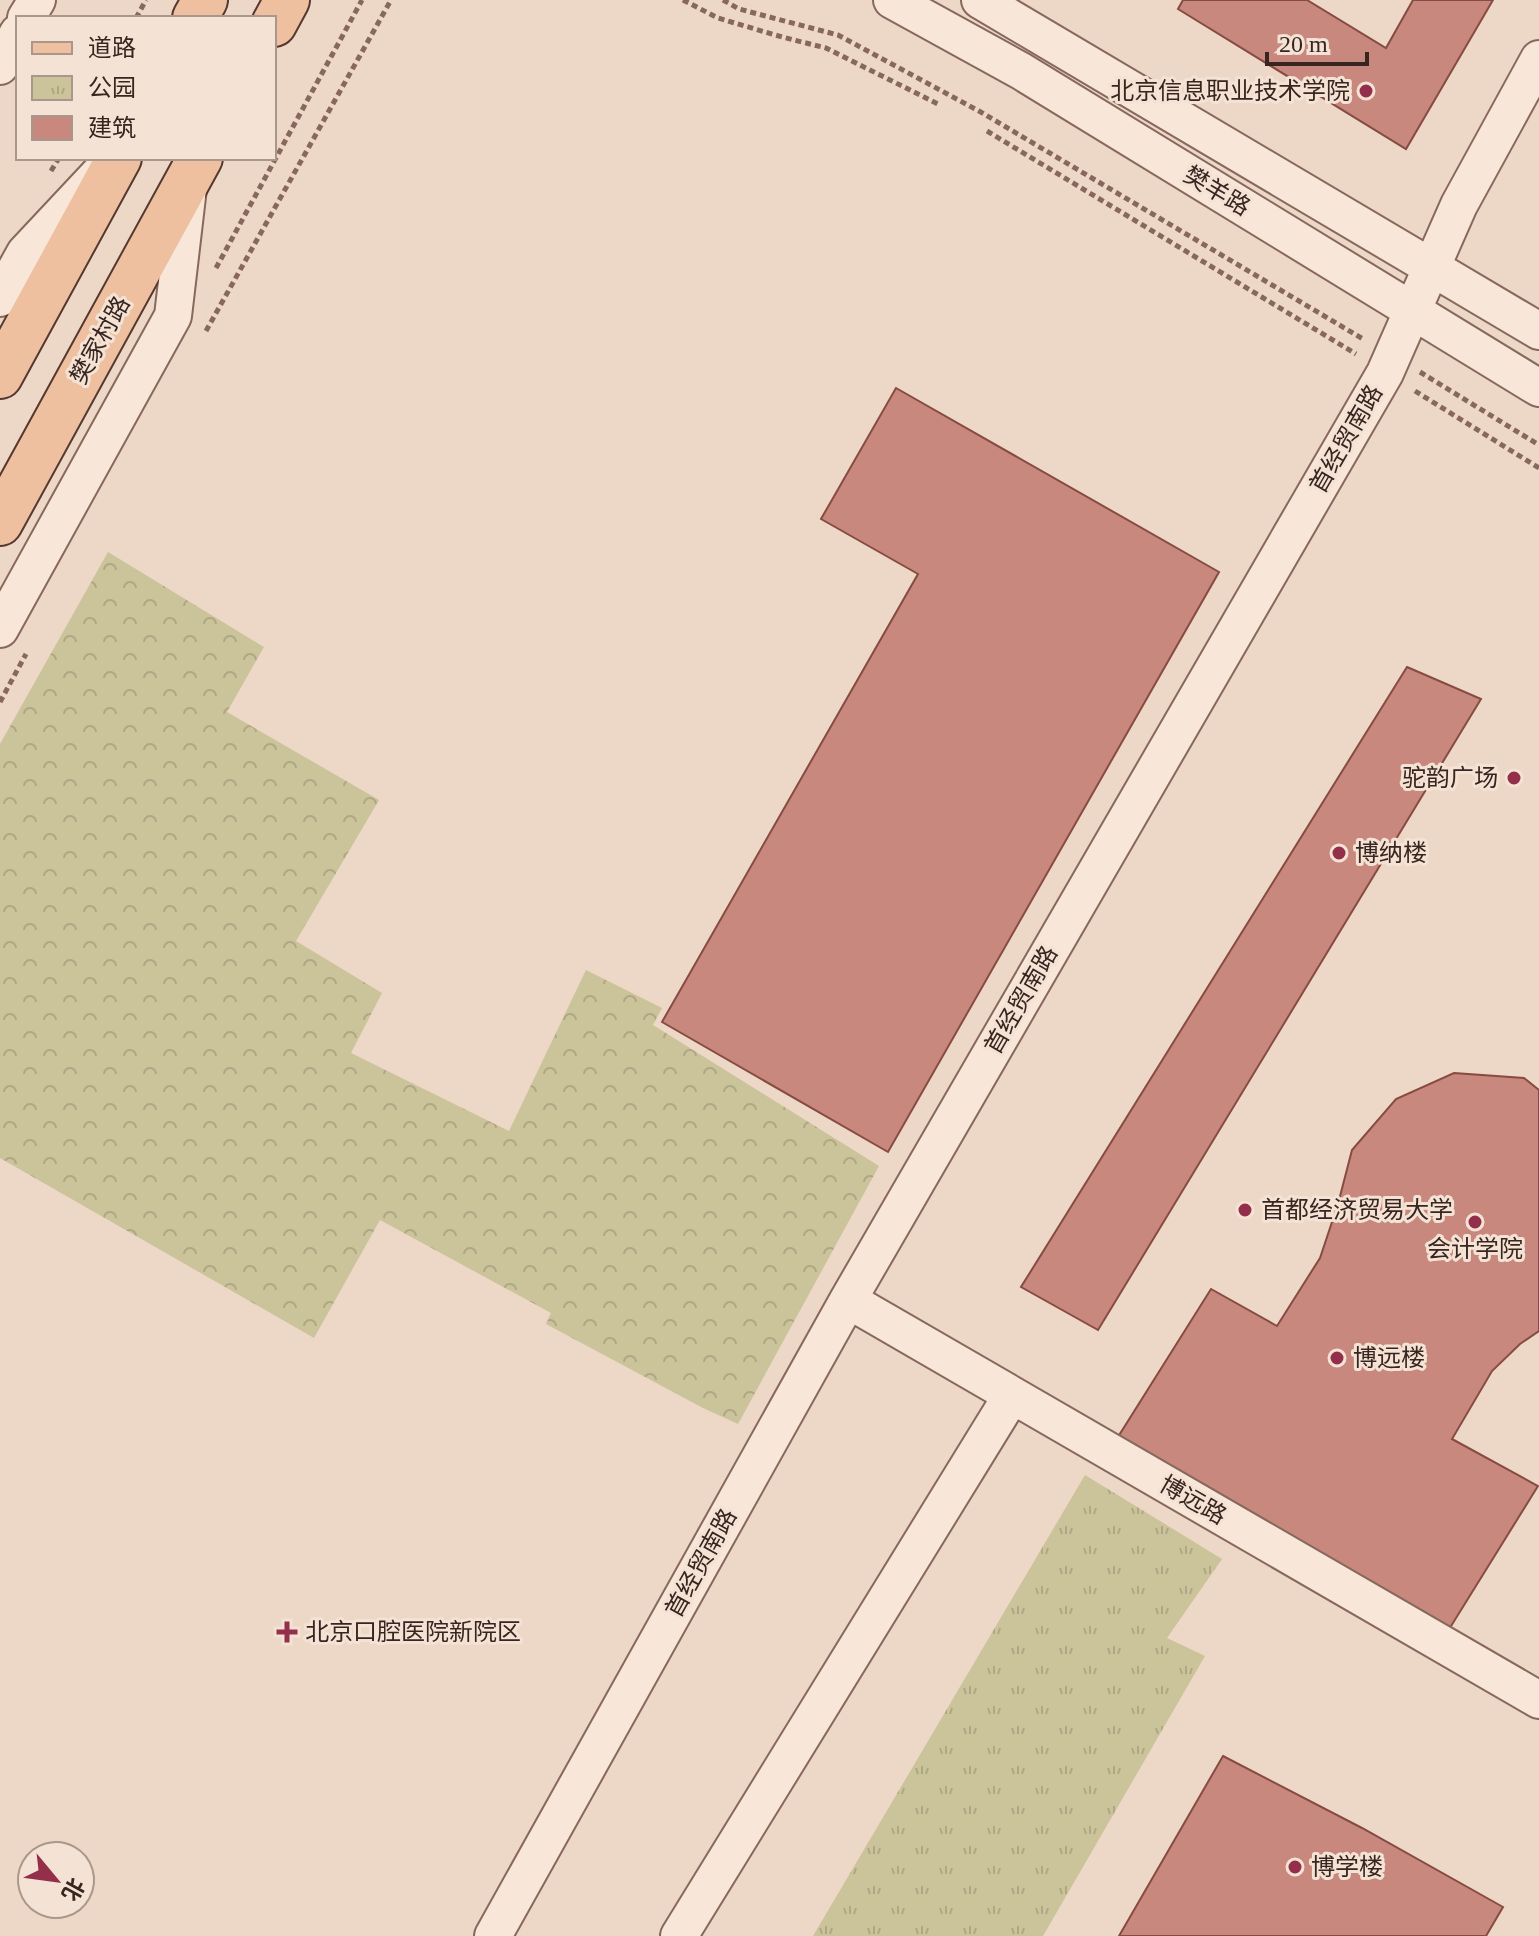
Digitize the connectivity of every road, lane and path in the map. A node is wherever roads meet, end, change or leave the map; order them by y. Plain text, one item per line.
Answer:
1 (287, 0) edge
2 (362, 0) edge
3 (683, 0) edge
4 (723, 0) edge
5 (892, 0) edge
6 (980, 0) edge
7 (276, 20) edge
8 (16, 37) edge
9 (1539, 59) edge
10 (0, 66) edge
11 (940, 105) dead end
12 (987, 131) dead end
13 (276, 158) edge
14 (114, 160) edge
15 (115, 160) edge
16 (275, 160) edge
17 (195, 168) edge
18 (1431, 267) junction
19 (212, 275) dead end
20 (0, 298) edge
21 (1411, 311) junction
22 (1539, 331) edge
23 (1387, 366) junction
24 (0, 376) edge
25 (1539, 388) edge
26 (1539, 445) edge
27 (1539, 468) edge
28 (0, 523) edge
29 (0, 629) edge
30 (848, 1300) junction
31 (1012, 1395) junction
32 (1539, 1700) edge
33 (493, 1936) edge
34 (679, 1936) edge

1 - 7 main road
2 - 13 path
3 - 11 path
4 - 23 path
5 - 21 street, 樊羊路
6 - 18 street, 樊羊路
8 - 10 street
9 - 18 street, 首经贸南路
12 - 23 path
14 - 20 street
15 - 24 main road
16 - 19 path
17 - 28 main road, 樊家村路
17 - 29 street
18 - 21 street, 首经贸南路
18 - 22 street, 樊羊路
21 - 23 street, 首经贸南路
21 - 25 street, 樊羊路
23 - 26 path
23 - 27 path
23 - 30 street, 首经贸南路
30 - 31 street, 博远路
30 - 33 street, 首经贸南路
31 - 32 street, 博远路
31 - 34 street

